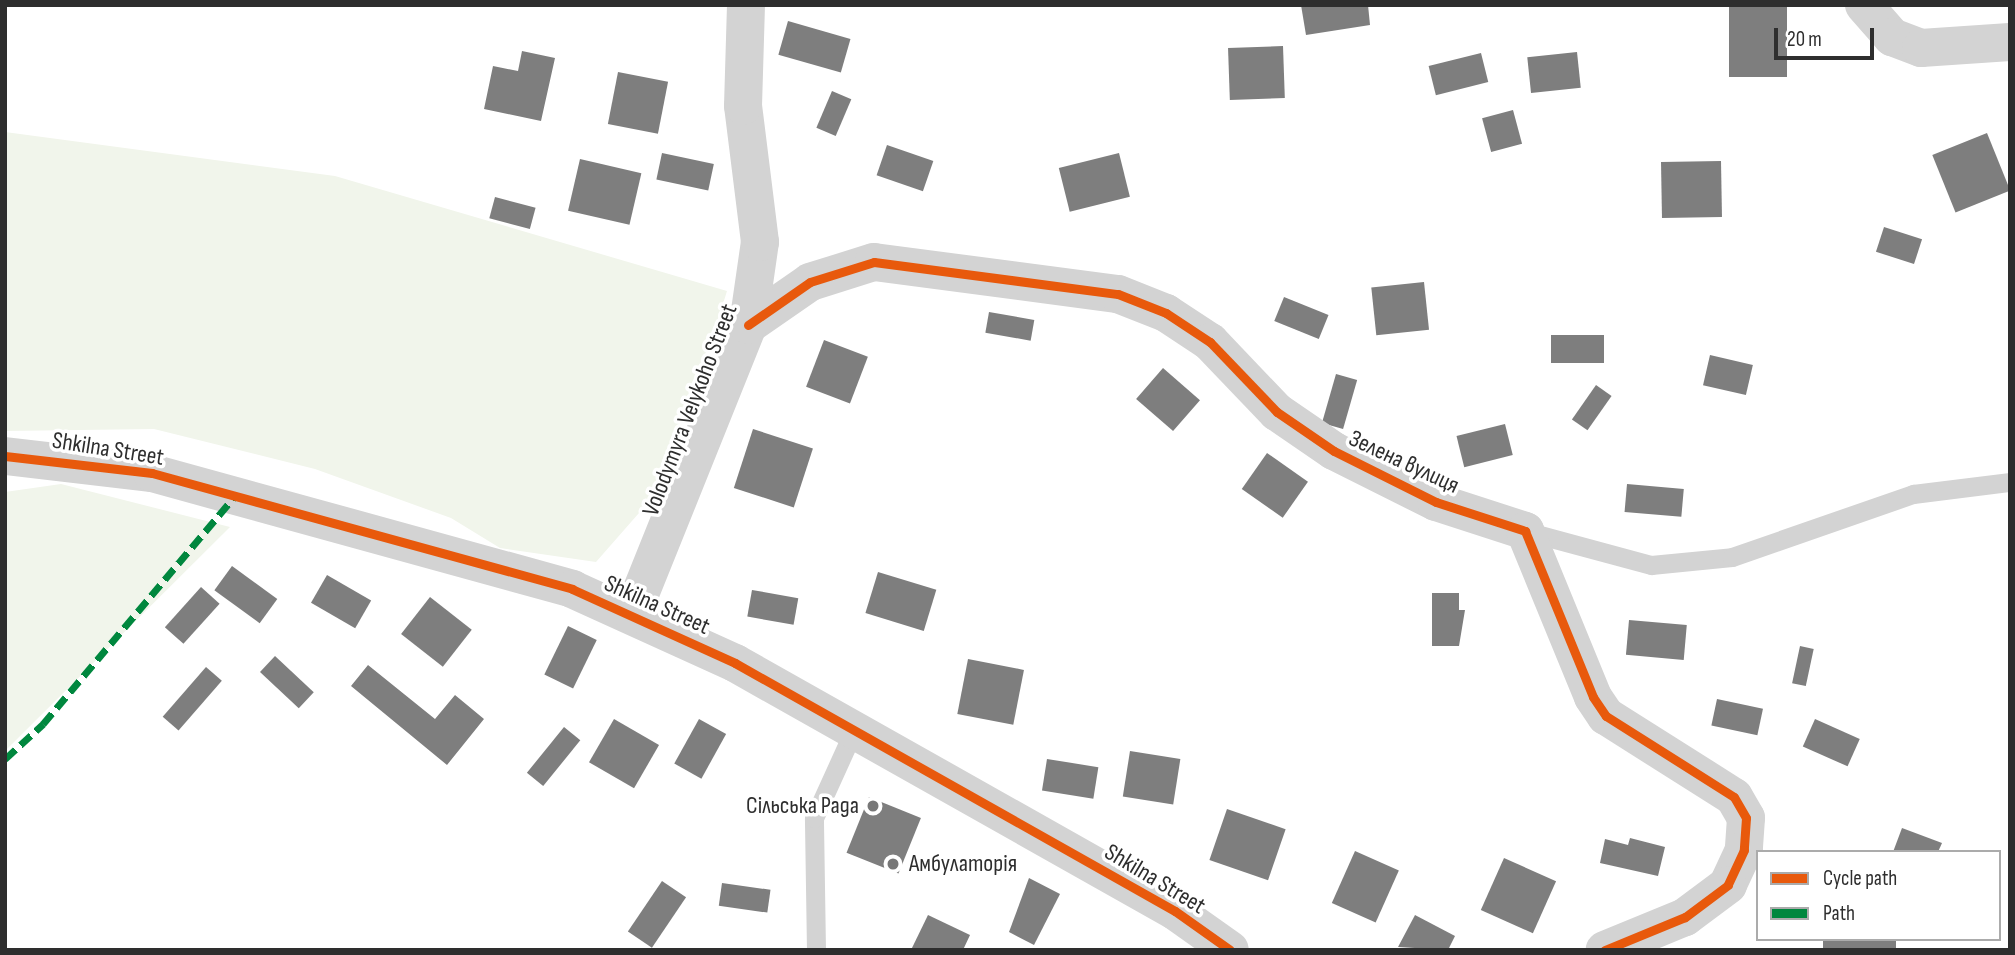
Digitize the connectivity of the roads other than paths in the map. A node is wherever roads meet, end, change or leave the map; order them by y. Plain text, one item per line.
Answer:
1 (746, 5) edge
2 (1864, 5) edge
3 (2010, 42) edge
4 (748, 324) junction
5 (5, 456) edge
6 (2010, 482) edge
7 (1525, 531) junction
8 (632, 614) junction
9 (853, 730) junction
10 (816, 950) edge
11 (1230, 950) edge
12 (1605, 950) edge

1 - 4 street, Volodymyra Velykoho Street
2 - 3 street
4 - 7 street, Зелена вулиця
4 - 8 street, Volodymyra Velykoho Street
5 - 8 street, Shkilna Street
6 - 7 lane, Зелена вулиця
7 - 12 street
8 - 9 street, Shkilna Street
9 - 10 lane
9 - 11 street, Shkilna Street

